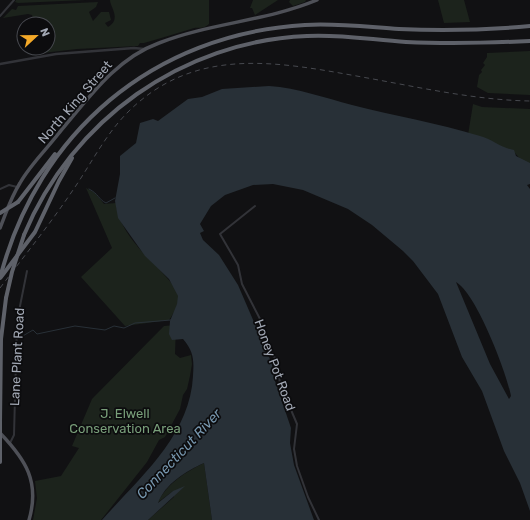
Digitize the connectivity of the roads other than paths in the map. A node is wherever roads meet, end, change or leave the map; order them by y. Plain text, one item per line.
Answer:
1 (14, 0) edge
2 (317, 0) edge
3 (0, 16) edge
4 (530, 26) edge
5 (530, 41) edge
6 (145, 49) junction
7 (0, 64) edge
8 (114, 111) junction
9 (72, 137) junction
10 (17, 187) junction
11 (1, 188) edge
12 (255, 206) dead end
13 (0, 213) edge
14 (0, 228) edge
15 (27, 271) dead end
16 (0, 278) edge
17 (0, 422) edge
18 (0, 433) edge
19 (0, 442) edge
20 (10, 443) junction
21 (0, 462) edge
22 (29, 520) edge
23 (319, 520) edge

1 - 3 street
2 - 6 main road, North King Street
4 - 9 highway
5 - 8 highway
6 - 7 street
6 - 10 main road, North King Street
8 - 16 highway
8 - 17 highway, bridge
9 - 13 highway, bridge
9 - 16 highway
10 - 11 street
10 - 14 main road, North King Street
12 - 23 street, Honey Pot Road
15 - 20 street, Lane Plant Road
17 - 19 highway, bridge
18 - 20 main road
19 - 21 highway
20 - 22 main road

